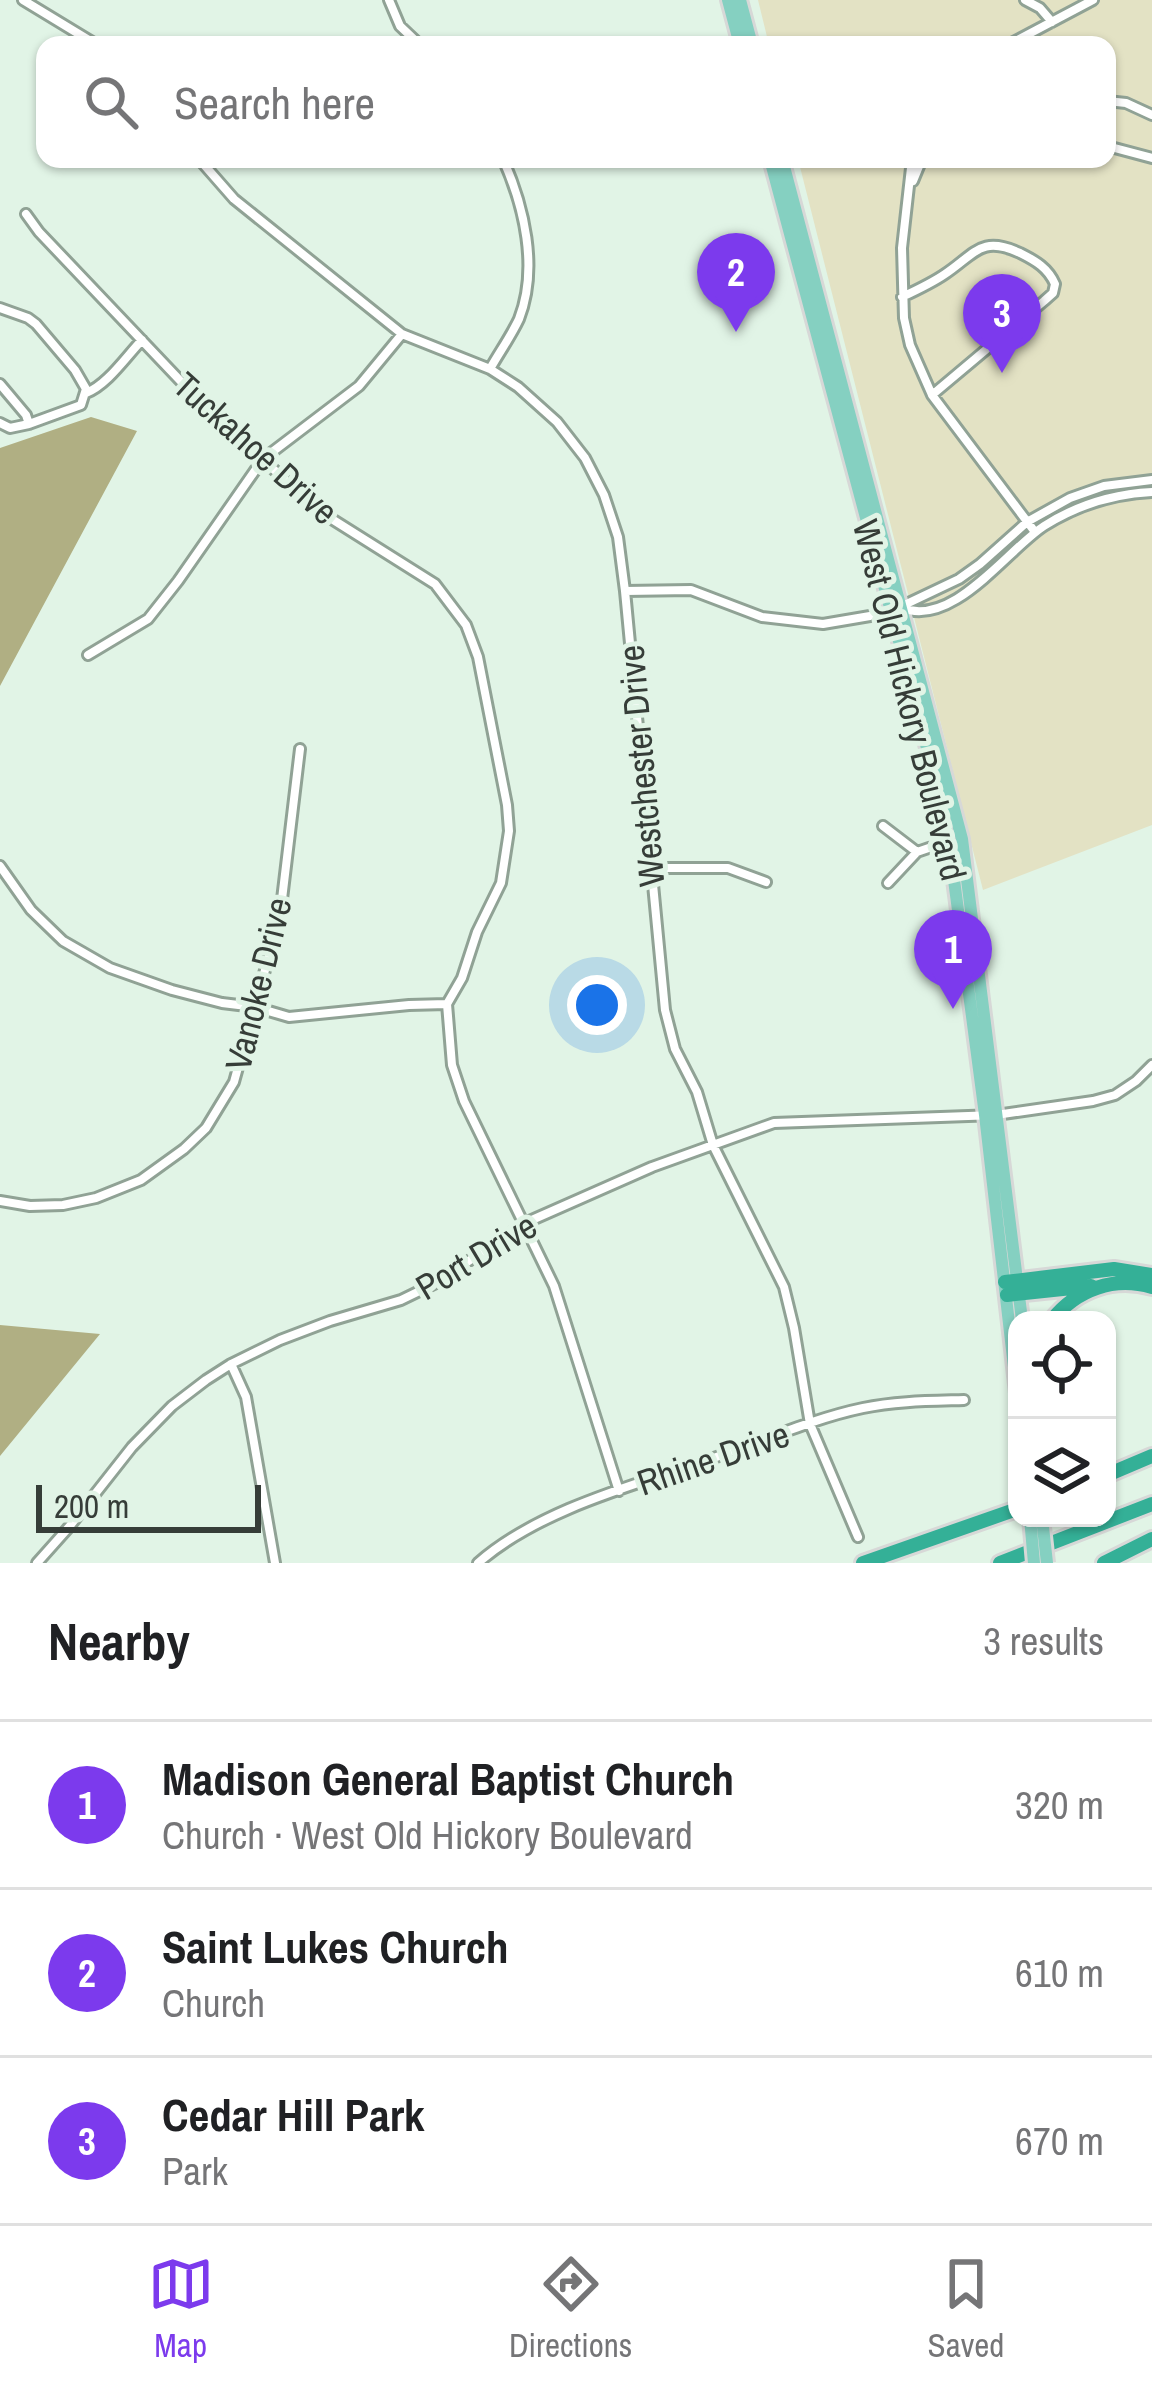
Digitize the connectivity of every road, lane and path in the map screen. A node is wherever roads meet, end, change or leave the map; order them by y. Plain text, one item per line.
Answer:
1 (23, 0) edge
2 (389, 0) edge
3 (728, 0) edge
4 (740, 0) edge
5 (1025, 0) edge
6 (1048, 0) edge
7 (1093, 0) edge
8 (1052, 22) junction
9 (82, 36) edge
10 (411, 36) edge
11 (738, 36) edge
12 (750, 36) edge
13 (1025, 36) edge
14 (1116, 102) edge
15 (1152, 115) edge
16 (1116, 148) edge
17 (1152, 158) edge
18 (207, 168) edge
19 (507, 168) edge
20 (773, 168) edge
21 (784, 168) edge
22 (911, 168) edge
23 (919, 168) edge
24 (907, 199) junction
25 (26, 214) dead end
26 (902, 297) junction
27 (0, 308) edge
28 (402, 334) junction
29 (142, 340) junction
30 (490, 369) junction
31 (0, 384) edge
32 (86, 393) junction
33 (932, 395) junction
34 (0, 422) edge
35 (29, 424) junction
36 (263, 459) junction
37 (1152, 480) edge
38 (1152, 492) edge
39 (1027, 522) junction
40 (1035, 532) junction
41 (625, 591) junction
42 (896, 609) junction
43 (88, 655) dead end
44 (300, 749) dead end
45 (883, 826) dead end
46 (956, 840) junction
47 (917, 852) junction
48 (0, 866) edge
49 (650, 868) junction
50 (766, 882) dead end
51 (888, 883) dead end
52 (447, 1004) junction
53 (255, 1006) junction
54 (1152, 1065) edge
55 (991, 1115) junction
56 (713, 1145) junction
57 (0, 1201) edge
58 (524, 1223) junction
59 (1152, 1275) edge
60 (1118, 1283) junction
61 (1152, 1287) edge
62 (1012, 1288) junction
63 (1013, 1311) edge
64 (1019, 1311) edge
65 (1060, 1311) edge
66 (231, 1364) junction
67 (964, 1400) dead end
68 (809, 1424) junction
69 (1152, 1459) edge
70 (1116, 1473) edge
71 (620, 1491) junction
72 (1152, 1504) edge
73 (1008, 1512) edge
74 (1031, 1527) edge
75 (1043, 1527) edge
76 (858, 1537) dead end
77 (1152, 1539) edge
78 (37, 1563) edge
79 (275, 1563) edge
80 (478, 1563) edge
81 (863, 1563) edge
82 (1000, 1563) edge
83 (1034, 1563) edge
84 (1047, 1563) edge
85 (1104, 1563) edge

1 - 9 street
2 - 10 street
3 - 11 main road
4 - 12 main road
5 - 8 street
6 - 8 street
7 - 8 street
8 - 13 street
14 - 15 street
16 - 17 street
18 - 28 street, Westchester Drive
19 - 30 street
20 - 42 main road, West Old Hickory Boulevard
21 - 42 main road, West Old Hickory Boulevard
22 - 24 street
23 - 24 street
24 - 26 street
25 - 29 street, Tuckahoe Drive
26 - 33 street
26 - 33 street
27 - 32 street
28 - 30 street, Westchester Drive
28 - 36 street
29 - 32 street
29 - 36 street, Tuckahoe Drive
30 - 41 street, Westchester Drive
31 - 35 street
32 - 35 street
33 - 39 street
34 - 35 street
36 - 43 street
36 - 52 street, Tuckahoe Drive
37 - 39 street
38 - 40 street
39 - 40 street
39 - 42 street
40 - 42 street
41 - 42 street
41 - 49 street, Westchester Drive
42 - 46 main road, West Old Hickory Boulevard
44 - 53 street, Vanoke Drive
45 - 47 street
46 - 47 street
46 - 55 main road, West Old Hickory Boulevard
47 - 51 street
48 - 53 street
49 - 50 street
49 - 56 street, Westchester Drive
52 - 53 street
52 - 58 street, Tuckahoe Drive
53 - 57 street, Vanoke Drive
54 - 55 street, Port Drive
55 - 56 street, Port Drive
55 - 62 main road, West Old Hickory Boulevard
56 - 58 street, Port Drive
56 - 68 street, Westchester Drive
58 - 66 street, Port Drive
58 - 71 street, Tuckahoe Drive
59 - 62 highway
60 - 61 highway
60 - 62 highway
60 - 65 highway
62 - 63 main road, West Old Hickory Boulevard
62 - 64 main road, West Old Hickory Boulevard
66 - 78 street, Port Drive
66 - 79 street
67 - 68 street, Rhine Drive
68 - 71 street, Rhine Drive
68 - 76 street, Westchester Drive
69 - 70 highway
71 - 80 street, Rhine Drive
72 - 82 highway
73 - 81 highway
74 - 83 main road, bridge
75 - 84 main road, bridge
77 - 85 highway

